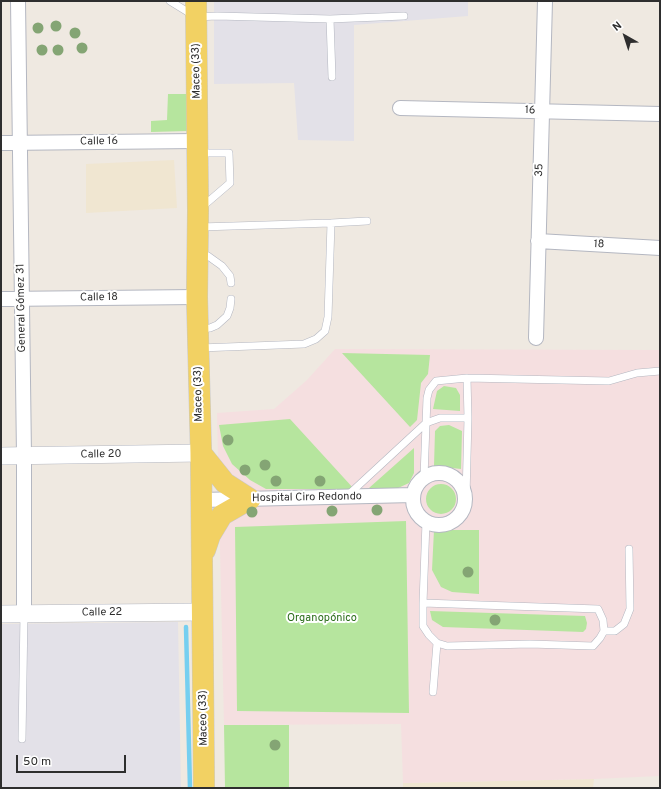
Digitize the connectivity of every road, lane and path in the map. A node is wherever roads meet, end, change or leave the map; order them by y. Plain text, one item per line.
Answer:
1 (18, 1) edge
2 (170, 1) edge
3 (545, 1) edge
4 (196, 9) edge
5 (404, 16) dead end
6 (330, 19) junction
7 (332, 77) dead end
8 (400, 108) dead end
9 (541, 111) junction
10 (660, 114) edge
11 (1, 143) edge
12 (21, 143) junction
13 (197, 147) junction
14 (198, 219) junction
15 (367, 221) dead end
16 (331, 223) junction
17 (538, 241) junction
18 (660, 248) edge
19 (197, 253) junction
20 (231, 283) dead end
21 (197, 297) junction
22 (1, 299) edge
23 (22, 299) junction
24 (231, 299) dead end
25 (536, 338) dead end
26 (198, 339) junction
27 (660, 371) edge
28 (467, 378) junction
29 (468, 418) junction
30 (426, 423) junction
31 (201, 453) junction
32 (1, 456) edge
33 (24, 456) junction
34 (424, 476) junction
35 (413, 495) junction
36 (466, 496) junction
37 (345, 497) junction
38 (250, 499) junction
39 (201, 500) junction
40 (426, 522) junction
41 (629, 549) dead end
42 (202, 562) junction
43 (423, 603) junction
44 (202, 612) junction
45 (1, 614) edge
46 (24, 614) junction
47 (604, 631) junction
48 (437, 642) junction
49 (433, 692) dead end
50 (22, 739) dead end
51 (204, 788) edge

1 - 12 street, General Gómez 31
2 - 4 lane
3 - 9 street, 35
4 - 6 lane
4 - 13 main road, Maceo (33)
5 - 6 lane
6 - 7 lane
8 - 9 street, 16
9 - 10 street, 16
9 - 17 street, 35
11 - 12 street, Calle 16
12 - 13 street, Calle 16
12 - 23 street, General Gómez 31
13 - 14 main road, Maceo (33)
13 - 14 lane
14 - 16 lane
14 - 19 main road, Maceo (33)
15 - 16 lane
16 - 26 lane
17 - 18 street, 18
17 - 25 street, 35
19 - 20 lane
19 - 21 main road, Maceo (33)
21 - 23 street, Calle 18
21 - 26 main road, Maceo (33)
22 - 23 street, Calle 18
23 - 33 street, General Gómez 31
24 - 26 lane
26 - 31 main road, Maceo (33)
27 - 28 lane
28 - 29 lane
28 - 30 lane
29 - 30 lane
29 - 36 lane
30 - 34 lane
30 - 37 lane
31 - 33 street, Calle 20
31 - 38 main road
31 - 39 main road, Maceo (33)
32 - 33 street, Calle 20
33 - 46 street, General Gómez 31
34 - 35 street
34 - 36 street
35 - 37 street, Hospital Ciro Redondo
35 - 40 street
36 - 40 street
37 - 38 street, Hospital Ciro Redondo
38 - 39 street, Hospital Ciro Redondo
38 - 42 main road
39 - 42 main road, Maceo (33)
40 - 43 lane
41 - 47 lane
42 - 44 main road, Maceo (33)
43 - 47 lane
43 - 48 lane
44 - 46 street, Calle 22
44 - 51 main road, Maceo (33)
45 - 46 street, Calle 22
46 - 50 lane
47 - 48 lane
48 - 49 lane

